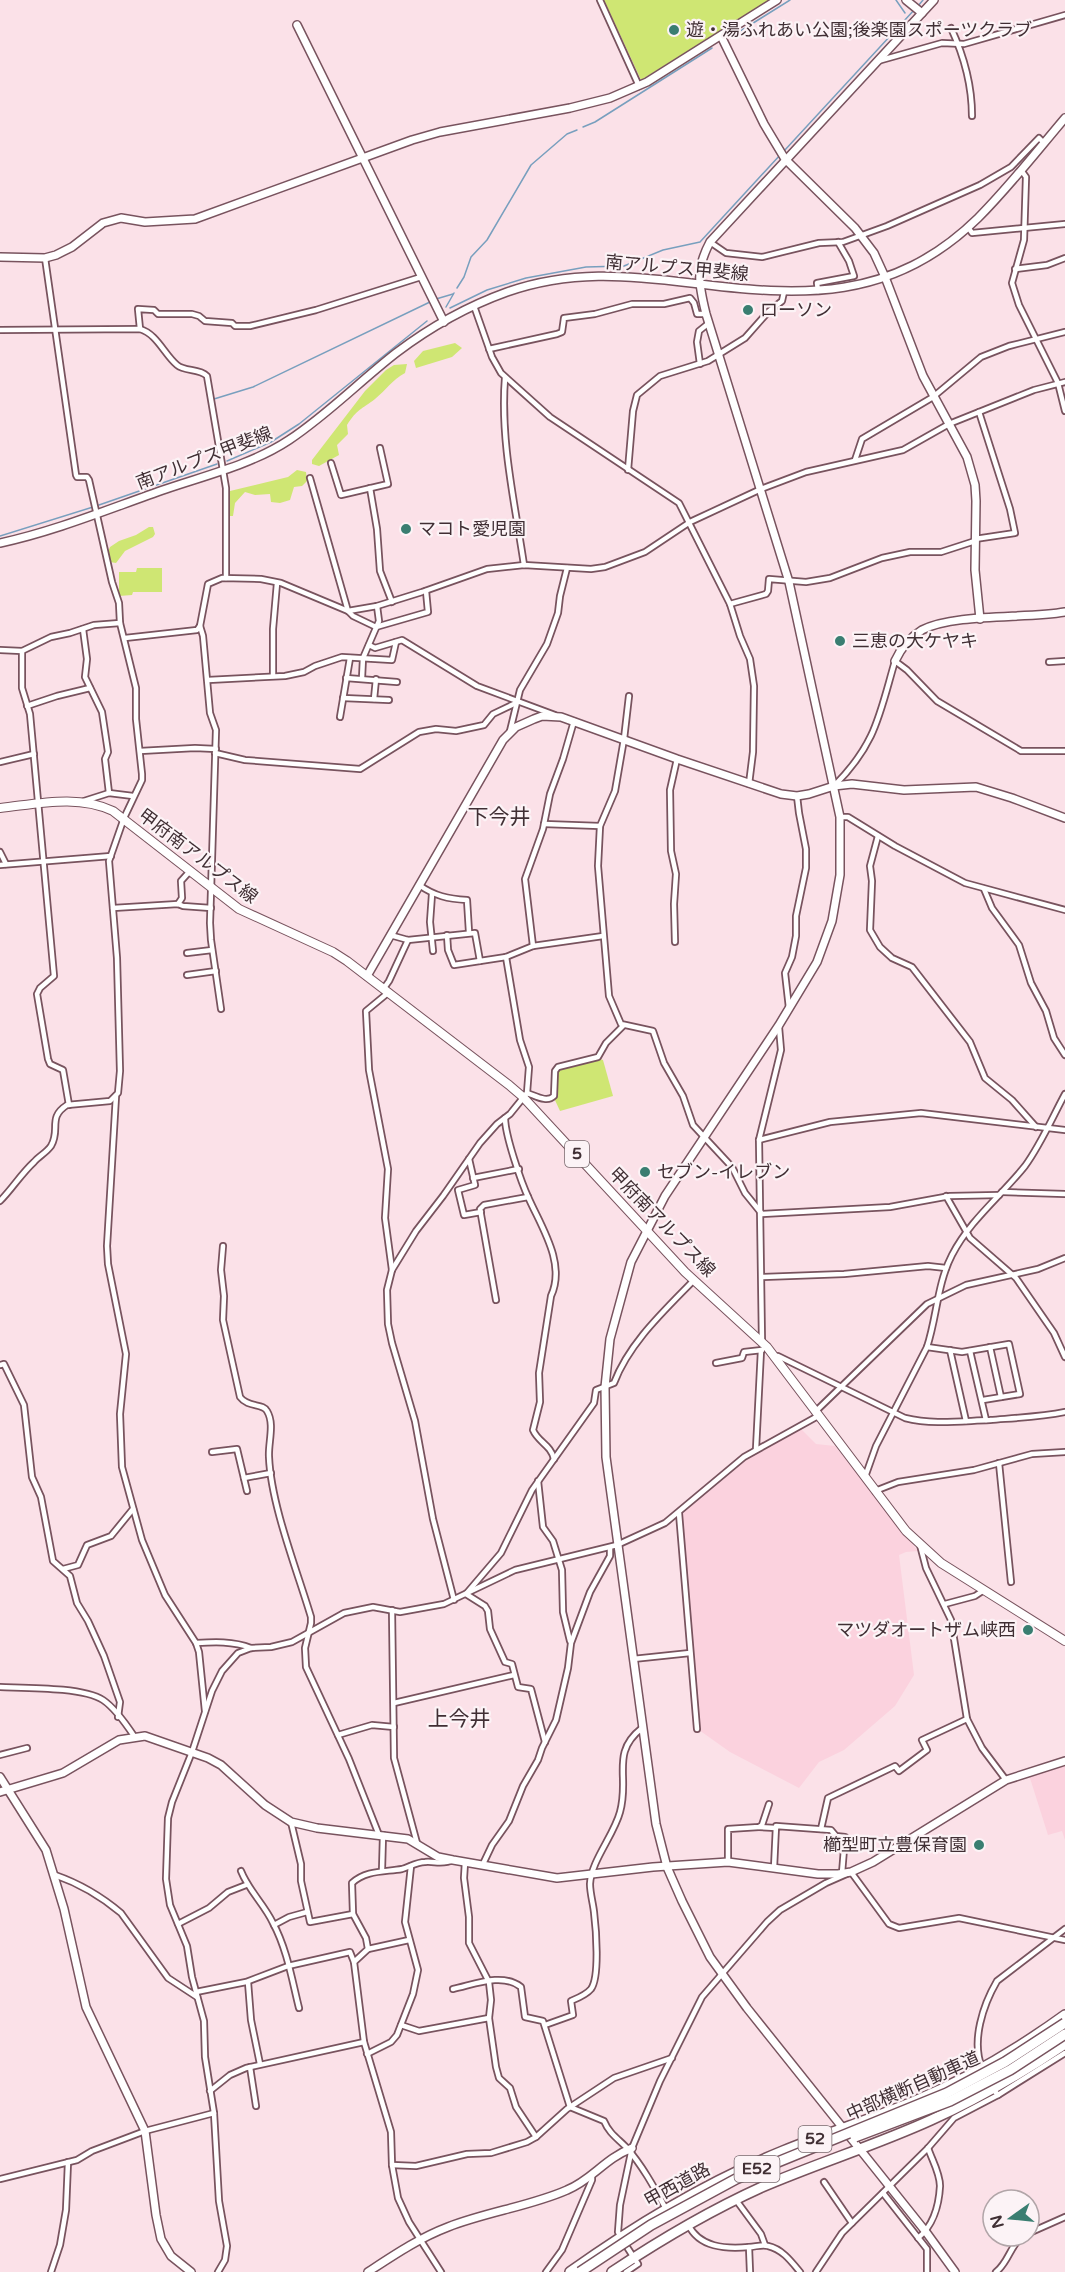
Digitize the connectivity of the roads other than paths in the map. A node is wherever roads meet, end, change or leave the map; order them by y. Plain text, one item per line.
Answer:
1 (600, 0) edge
2 (777, 0) edge
3 (906, 0) edge
4 (934, 0) edge
5 (922, 13) junction
6 (1065, 15) edge
7 (297, 25) dead end
8 (951, 28) dead end
9 (721, 36) junction
10 (959, 44) junction
11 (875, 62) junction
12 (639, 86) junction
13 (972, 116) dead end
14 (1065, 118) edge
15 (1044, 143) junction
16 (364, 157) junction
17 (785, 159) junction
18 (1020, 170) junction
19 (1065, 224) edge
20 (968, 227) junction
21 (1025, 228) junction
22 (862, 235) junction
23 (710, 242) junction
24 (838, 242) junction
25 (0, 257) edge
26 (45, 258) junction
27 (1065, 258) edge
28 (1015, 269) junction
29 (421, 277) junction
30 (885, 277) junction
31 (699, 284) junction
32 (818, 291) junction
33 (784, 292) junction
34 (474, 306) junction
35 (706, 314) junction
36 (444, 322) junction
37 (709, 323) junction
38 (54, 329) junction
39 (140, 329) junction
40 (0, 330) edge
41 (1065, 332) edge
42 (1037, 341) junction
43 (489, 349) junction
44 (719, 354) junction
45 (700, 364) junction
46 (505, 377) junction
47 (1065, 382) edge
48 (1058, 383) junction
49 (933, 397) junction
50 (1065, 411) edge
51 (979, 412) junction
52 (949, 424) junction
53 (380, 448) dead end
54 (855, 460) junction
55 (331, 463) dead end
56 (224, 469) junction
57 (628, 470) junction
58 (310, 478) dead end
59 (370, 488) junction
60 (761, 489) junction
61 (98, 513) junction
62 (690, 522) junction
63 (975, 540) junction
64 (0, 543) edge
65 (524, 565) junction
66 (567, 568) junction
67 (226, 578) junction
68 (789, 582) junction
69 (277, 583) junction
70 (426, 591) junction
71 (392, 602) junction
72 (730, 604) junction
73 (376, 606) junction
74 (348, 611) junction
75 (1065, 612) edge
76 (980, 619) junction
77 (120, 623) junction
78 (200, 626) junction
79 (376, 627) junction
80 (83, 629) junction
81 (125, 638) junction
82 (396, 642) junction
83 (369, 645) junction
84 (0, 650) edge
85 (22, 651) junction
86 (350, 658) junction
87 (363, 658) junction
88 (895, 661) junction
89 (1065, 661) edge
90 (1048, 662) dead end
91 (273, 676) junction
92 (346, 678) junction
93 (362, 678) junction
94 (376, 679) junction
95 (208, 680) junction
96 (397, 682) dead end
97 (90, 688) junction
98 (628, 696) dead end
99 (343, 698) junction
100 (374, 699) junction
101 (389, 700) dead end
102 (517, 701) junction
103 (27, 706) junction
104 (340, 717) dead end
105 (561, 717) junction
106 (574, 721) junction
107 (510, 731) junction
108 (624, 739) junction
109 (140, 751) junction
110 (215, 751) junction
111 (1065, 751) edge
112 (34, 754) junction
113 (677, 759) junction
114 (0, 762) edge
115 (749, 784) junction
116 (834, 786) junction
117 (109, 793) junction
118 (797, 795) junction
119 (133, 796) junction
120 (83, 801) junction
121 (39, 803) junction
122 (0, 808) edge
123 (840, 817) junction
124 (124, 818) junction
125 (1065, 819) edge
126 (544, 824) junction
127 (600, 826) junction
128 (878, 836) junction
129 (0, 852) edge
130 (111, 856) junction
131 (43, 861) junction
132 (3, 865) edge
133 (190, 871) junction
134 (419, 885) junction
135 (211, 887) junction
136 (984, 889) junction
137 (432, 894) junction
138 (178, 904) junction
139 (113, 908) junction
140 (211, 908) junction
141 (1065, 910) edge
142 (469, 932) junction
143 (390, 935) junction
144 (447, 935) junction
145 (603, 936) junction
146 (431, 937) junction
147 (408, 940) junction
148 (675, 942) dead end
149 (533, 946) junction
150 (212, 950) junction
151 (433, 951) dead end
152 (187, 953) dead end
153 (506, 957) junction
154 (480, 961) junction
155 (216, 971) junction
156 (188, 975) dead end
157 (368, 976) junction
158 (386, 990) junction
159 (221, 1008) dead end
160 (789, 1008) junction
161 (779, 1025) junction
162 (623, 1026) junction
163 (1065, 1055) edge
164 (1065, 1094) edge
165 (525, 1095) junction
166 (116, 1096) junction
167 (69, 1105) junction
168 (505, 1118) junction
169 (1036, 1127) junction
170 (1046, 1128) junction
171 (1065, 1130) edge
172 (704, 1137) junction
173 (759, 1140) junction
174 (469, 1159) junction
175 (519, 1169) junction
176 (473, 1178) junction
177 (1000, 1193) junction
178 (1065, 1194) edge
179 (946, 1196) junction
180 (528, 1197) junction
181 (0, 1202) edge
182 (481, 1212) junction
183 (762, 1214) junction
184 (648, 1230) junction
185 (966, 1233) junction
186 (223, 1246) dead end
187 (1065, 1258) edge
188 (946, 1268) junction
189 (392, 1270) junction
190 (1013, 1274) junction
191 (763, 1277) junction
192 (694, 1280) junction
193 (938, 1299) junction
194 (496, 1300) dead end
195 (763, 1347) junction
196 (927, 1347) junction
197 (990, 1347) junction
198 (950, 1350) junction
199 (970, 1351) junction
200 (775, 1357) junction
201 (1065, 1357) edge
202 (716, 1363) dead end
203 (0, 1365) edge
204 (605, 1387) junction
205 (841, 1387) junction
206 (1001, 1397) junction
207 (983, 1400) junction
208 (893, 1412) junction
209 (1065, 1412) edge
210 (817, 1414) junction
211 (986, 1420) junction
212 (966, 1421) junction
213 (756, 1449) junction
214 (212, 1452) dead end
215 (1065, 1452) edge
216 (554, 1459) junction
217 (999, 1463) junction
218 (271, 1473) junction
219 (244, 1478) junction
220 (864, 1478) junction
221 (538, 1481) junction
222 (247, 1491) dead end
223 (874, 1491) junction
224 (133, 1509) junction
225 (679, 1513) junction
226 (920, 1544) junction
227 (617, 1545) junction
228 (610, 1548) junction
229 (559, 1560) junction
230 (63, 1569) junction
231 (1011, 1582) dead end
232 (985, 1590) junction
233 (466, 1594) junction
234 (454, 1600) junction
235 (945, 1604) junction
236 (392, 1610) junction
237 (310, 1633) junction
238 (1065, 1641) edge
239 (571, 1642) junction
240 (196, 1643) junction
241 (251, 1648) junction
242 (690, 1653) junction
243 (633, 1659) junction
244 (514, 1675) junction
245 (0, 1687) edge
246 (394, 1703) junction
247 (205, 1714) junction
248 (118, 1716) junction
249 (967, 1719) junction
250 (394, 1727) junction
251 (642, 1728) junction
252 (697, 1729) dead end
253 (338, 1735) junction
254 (134, 1736) junction
255 (545, 1742) junction
256 (27, 1748) dead end
257 (192, 1752) junction
258 (0, 1755) edge
259 (1065, 1761) edge
260 (0, 1777) edge
261 (1006, 1780) junction
262 (9, 1790) junction
263 (0, 1792) edge
264 (769, 1804) dead end
265 (291, 1822) junction
266 (759, 1827) junction
267 (776, 1828) junction
268 (821, 1828) junction
269 (381, 1835) junction
270 (417, 1843) junction
271 (433, 1854) junction
272 (453, 1860) junction
273 (429, 1862) junction
274 (465, 1862) junction
275 (728, 1862) junction
276 (483, 1864) junction
277 (411, 1866) junction
278 (667, 1867) junction
279 (774, 1868) junction
280 (382, 1870) junction
281 (241, 1871) dead end
282 (851, 1872) junction
283 (842, 1873) junction
284 (593, 1874) junction
285 (55, 1875) junction
286 (246, 1885) junction
287 (307, 1912) junction
288 (353, 1914) junction
289 (178, 1924) junction
290 (274, 1925) junction
291 (1065, 1929) edge
292 (1053, 1937) junction
293 (409, 1940) junction
294 (1065, 1940) edge
295 (368, 1949) junction
296 (354, 1962) junction
297 (288, 1966) junction
298 (722, 1973) junction
299 (248, 1982) junction
300 (489, 1982) junction
301 (453, 1989) dead end
302 (196, 1995) junction
303 (299, 2008) dead end
304 (1065, 2015) edge
305 (489, 2018) junction
306 (1065, 2023) edge
307 (401, 2025) junction
308 (544, 2025) junction
309 (1065, 2034) edge
310 (364, 2042) junction
311 (1065, 2044) edge
312 (1065, 2053) edge
313 (367, 2054) junction
314 (672, 2058) junction
315 (260, 2064) junction
316 (250, 2067) junction
317 (982, 2069) junction
318 (210, 2091) junction
319 (996, 2092) junction
320 (256, 2106) dead end
321 (570, 2107) junction
322 (214, 2113) junction
323 (844, 2128) junction
324 (145, 2131) junction
325 (536, 2137) junction
326 (928, 2148) junction
327 (861, 2149) junction
328 (630, 2151) junction
329 (68, 2162) junction
330 (392, 2165) junction
331 (592, 2175) junction
332 (0, 2179) edge
333 (824, 2182) dead end
334 (890, 2186) junction
335 (883, 2193) junction
336 (735, 2200) junction
337 (666, 2209) junction
338 (1065, 2217) edge
339 (852, 2223) junction
340 (688, 2224) junction
341 (1041, 2228) edge
342 (926, 2232) junction
343 (621, 2237) junction
344 (421, 2238) junction
345 (918, 2238) junction
346 (765, 2245) junction
347 (749, 2247) junction
348 (1013, 2248) edge
349 (634, 2258) junction
350 (51, 2272) edge
351 (191, 2272) edge
352 (218, 2272) edge
353 (368, 2272) edge
354 (441, 2272) edge
355 (546, 2272) edge
356 (570, 2272) edge
357 (580, 2272) edge
358 (588, 2272) edge
359 (612, 2272) edge
360 (626, 2272) edge
361 (750, 2272) edge
362 (800, 2272) edge
363 (816, 2272) edge
364 (927, 2272) edge
365 (955, 2272) edge
366 (996, 2272) edge

1 - 12 street
2 - 9 street
3 - 5 street
4 - 5 street
5 - 11 street
6 - 10 street
7 - 16 street
8 - 10 street
9 - 12 street
9 - 17 street
10 - 11 street
10 - 13 street
11 - 17 street
12 - 16 street
14 - 15 street, 南アルプス甲斐線
15 - 18 street, 南アルプス甲斐線
15 - 22 street
16 - 26 street
16 - 29 street
17 - 22 street
17 - 23 street
18 - 20 street, 南アルプス甲斐線
18 - 21 street
19 - 21 street
20 - 21 street
20 - 30 street, 南アルプス甲斐線
21 - 28 street
22 - 24 street
22 - 30 street
23 - 24 street
23 - 31 street
24 - 32 street
25 - 26 street
26 - 38 street
27 - 28 street
28 - 42 street
29 - 36 street
29 - 39 street
30 - 32 street, 南アルプス甲斐線
30 - 49 street
31 - 33 street, 南アルプス甲斐線
31 - 34 street, 南アルプス甲斐線
31 - 35 street
32 - 33 street, 南アルプス甲斐線
33 - 44 street
34 - 36 street, 南アルプス甲斐線
34 - 43 street
35 - 37 street
35 - 43 street
36 - 56 street, 南アルプス甲斐線
37 - 44 street
37 - 45 street
38 - 39 street
38 - 40 street
38 - 61 street
39 - 56 street
41 - 42 street
42 - 48 street
42 - 49 street
43 - 46 street
44 - 45 street
44 - 60 street
45 - 57 street
46 - 57 street
46 - 65 street
47 - 48 street
48 - 50 street
48 - 51 street
49 - 52 street
49 - 54 street
51 - 52 street
51 - 63 street
52 - 54 street
52 - 63 street
53 - 59 street
54 - 60 street
55 - 59 street
56 - 61 street, 南アルプス甲斐線
56 - 67 street
57 - 62 street
58 - 74 street
59 - 71 street
60 - 62 street
60 - 68 street
61 - 64 street, 南アルプス甲斐線
61 - 77 street
62 - 66 street
62 - 72 street
63 - 68 street
63 - 76 street
65 - 66 street
65 - 70 street
66 - 102 street
67 - 69 street
67 - 78 street
68 - 72 street
68 - 116 street
69 - 74 street
69 - 91 street
70 - 71 street
70 - 79 street
71 - 73 street
72 - 115 street
73 - 74 street
73 - 79 street
74 - 79 street
75 - 76 street
76 - 88 street
77 - 80 street
77 - 81 street
78 - 81 street
78 - 95 street
79 - 83 street
80 - 85 street
80 - 97 street
81 - 109 street
82 - 83 street
82 - 87 street
82 - 102 street
83 - 87 street
84 - 85 street
85 - 103 street
86 - 87 street
86 - 91 street
86 - 92 street
87 - 93 street
88 - 111 street
88 - 116 street
89 - 90 street
91 - 95 street
92 - 93 street
92 - 99 street
93 - 94 street
94 - 96 street
94 - 100 street
95 - 110 street
97 - 103 street
97 - 117 street
98 - 108 street
99 - 100 street
99 - 104 street
100 - 101 street
102 - 105 street
102 - 107 street
102 - 110 street
103 - 112 street
105 - 106 street
105 - 107 street
106 - 108 street
106 - 126 street
107 - 134 street
108 - 113 street
108 - 127 street
109 - 110 street
109 - 119 street
110 - 135 street
112 - 114 street
112 - 121 street
113 - 115 street
113 - 148 street
115 - 118 street
116 - 118 street
116 - 123 street
116 - 125 street
117 - 119 street
117 - 120 street
118 - 160 street
119 - 124 street
120 - 121 main road, 甲府南アルプス線 / 5
120 - 124 main road, 甲府南アルプス線 / 5
121 - 122 main road, 甲府南アルプス線 / 5
121 - 131 street
123 - 128 street
123 - 160 street
124 - 130 street
124 - 133 main road, 甲府南アルプス線 / 5
126 - 127 street
126 - 149 street
127 - 145 street
128 - 136 street
128 - 169 street
129 - 132 street
130 - 131 street
130 - 139 street
131 - 132 street
131 - 167 street
133 - 135 main road, 甲府南アルプス線 / 5
133 - 138 street
134 - 137 street
134 - 143 street
135 - 140 street
135 - 157 main road, 甲府南アルプス線 / 5
136 - 141 street
136 - 163 street
137 - 142 street
137 - 146 street
138 - 139 street
138 - 140 street
139 - 166 street
140 - 150 street
142 - 144 street
142 - 154 street
143 - 147 street
143 - 157 street
144 - 146 street
144 - 154 street
145 - 149 street
145 - 162 street
146 - 147 street
146 - 151 street
147 - 158 street
149 - 153 street
150 - 152 street
150 - 155 street
153 - 154 street
153 - 165 street
155 - 156 street
155 - 159 street
157 - 158 main road, 甲府南アルプス線 / 5
158 - 165 main road, 甲府南アルプス線 / 5
158 - 189 street
160 - 161 street
161 - 172 street
161 - 173 street
162 - 165 street
162 - 172 street
164 - 170 street
165 - 168 street
165 - 184 main road, 甲府南アルプス線 / 5
166 - 167 street
166 - 224 street
167 - 181 street
168 - 174 street
168 - 175 street
169 - 170 street
169 - 173 street
170 - 171 street
170 - 177 street
172 - 183 street
172 - 184 street
173 - 183 street
174 - 176 street
174 - 189 street
175 - 176 street
175 - 180 street
176 - 182 street
177 - 178 street
177 - 179 street
177 - 185 street
179 - 183 street
179 - 185 street
180 - 182 street
180 - 216 street
182 - 194 street
183 - 191 street
184 - 192 main road, 甲府南アルプス線 / 5
184 - 204 street
185 - 188 street
185 - 190 street
186 - 218 street
187 - 190 street
188 - 191 street
188 - 193 street
189 - 234 street
190 - 193 street
190 - 201 street
191 - 195 street
192 - 195 main road, 甲府南アルプス線 / 5
192 - 204 street
193 - 196 street
193 - 205 street
195 - 200 main road, 甲府南アルプス線 / 5
195 - 202 street
195 - 213 street
196 - 198 street
196 - 208 street
197 - 199 street
197 - 206 street
197 - 206 street
198 - 199 street
198 - 212 street
199 - 207 street
200 - 205 street
200 - 210 main road, 甲府南アルプス線 / 5
203 - 230 street
204 - 216 street
204 - 227 street
205 - 208 street
205 - 210 street
206 - 207 street
207 - 211 street
208 - 212 street
208 - 220 street
209 - 211 street
210 - 213 street
210 - 220 main road, 甲府南アルプス線 / 5
211 - 212 street
213 - 225 street
214 - 219 street
215 - 217 street
216 - 221 street
217 - 223 street
217 - 231 street
218 - 219 street
218 - 237 street
219 - 222 street
220 - 223 main road, 甲府南アルプス線 / 5
221 - 229 street
221 - 233 street
223 - 226 main road, 甲府南アルプス線 / 5
224 - 230 street
224 - 240 street
225 - 227 street
225 - 242 street
226 - 232 main road, 甲府南アルプス線 / 5
226 - 235 street
227 - 228 street
227 - 243 street
228 - 229 street
228 - 239 street
229 - 233 street
229 - 239 street
230 - 248 street
232 - 235 street
232 - 238 main road, 甲府南アルプス線 / 5
233 - 234 street
233 - 244 street
234 - 236 street
235 - 249 street
236 - 237 street
236 - 246 street
237 - 241 street
237 - 253 street
239 - 255 street
240 - 241 street
240 - 247 street
241 - 247 street
242 - 243 street
242 - 252 street
243 - 251 street
244 - 246 street
244 - 255 street
245 - 248 street
246 - 250 street
247 - 257 street
248 - 254 street
249 - 261 street
249 - 268 street
250 - 253 street
250 - 270 street
251 - 278 street
251 - 284 street
253 - 269 street
254 - 257 street
254 - 262 street
255 - 276 street
256 - 258 street
257 - 265 street
257 - 289 street
259 - 261 street
260 - 262 street
261 - 282 street
262 - 263 street
262 - 285 street
264 - 266 street
265 - 269 street
265 - 287 street
266 - 267 street
266 - 275 street
267 - 268 street
267 - 279 street
268 - 283 street
269 - 270 street
269 - 280 street
270 - 271 street
271 - 272 street
271 - 273 street
272 - 273 street
272 - 274 street
273 - 277 street
274 - 276 street
274 - 300 street
275 - 278 street
275 - 279 street
276 - 284 street
277 - 280 street
277 - 293 street
278 - 284 street
278 - 298 street
279 - 283 street
280 - 288 street
281 - 286 street
282 - 283 street
282 - 292 street
282 - 298 street
284 - 308 street
285 - 302 street
285 - 324 street
286 - 289 street
286 - 290 street
287 - 288 street
287 - 290 street
288 - 295 street
289 - 302 street
290 - 297 street
291 - 292 street
292 - 294 street
292 - 317 street
293 - 295 street
293 - 307 street
295 - 296 street
296 - 297 street
296 - 310 street
297 - 299 street
297 - 303 street
298 - 314 street
298 - 323 street
299 - 302 street
299 - 315 street
300 - 301 street
300 - 305 street
300 - 308 street
302 - 318 street
304 - 317 highway, 甲西道路 / 52
305 - 307 street
305 - 325 street
306 - 357 highway, 中部横断自動車道 / E52, bridge
307 - 313 street
308 - 321 street
309 - 358 highway, 中部横断自動車道 / E52, bridge
310 - 313 street
310 - 315 street
311 - 319 highway, 52
312 - 319 street
313 - 330 street
314 - 321 street
314 - 328 street
315 - 316 street
316 - 318 street
316 - 320 street
317 - 319 street
317 - 323 highway, 甲西道路 / 52
318 - 322 street
319 - 326 street
319 - 327 highway, 52
321 - 325 street
321 - 328 street
322 - 324 street
322 - 352 street
323 - 327 street
323 - 337 highway, 甲西道路 / 52
324 - 329 street
324 - 351 street
325 - 330 street
326 - 334 street
326 - 342 street
327 - 334 street
327 - 336 highway, 52
328 - 331 street
328 - 337 street
328 - 343 street
329 - 332 street
329 - 350 street
330 - 344 street
331 - 344 street
331 - 355 street
333 - 339 street
334 - 335 street
334 - 342 street
335 - 339 street
335 - 345 street
336 - 340 highway, 52
336 - 346 street
337 - 343 highway, 甲西道路 / 52
338 - 341 street
339 - 363 street
340 - 347 street
340 - 349 highway, 52
342 - 345 street
342 - 365 street
343 - 349 street
343 - 356 highway, 甲西道路 / 52
344 - 353 street
344 - 354 street
345 - 364 street
346 - 347 street
346 - 362 street
347 - 361 street
348 - 366 street
349 - 359 highway, 52
349 - 360 street

